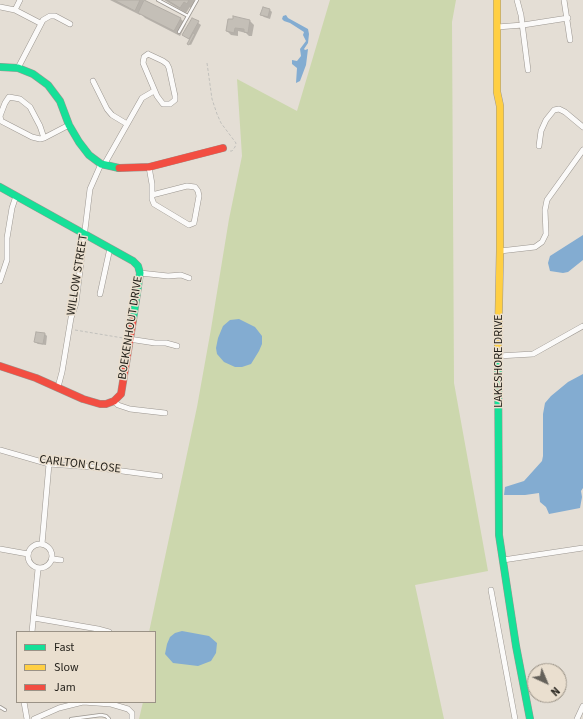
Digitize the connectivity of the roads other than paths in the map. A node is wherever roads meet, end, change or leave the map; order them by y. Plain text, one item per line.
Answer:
1 (20, 0) edge
2 (158, 0) edge
3 (197, 0) edge
4 (497, 0) edge
5 (516, 0) edge
6 (564, 0) edge
7 (0, 8) edge
8 (15, 10) junction
9 (188, 16) junction
10 (568, 18) junction
11 (40, 23) junction
12 (70, 24) dead end
13 (523, 25) junction
14 (498, 28) junction
15 (179, 32) dead end
16 (570, 40) dead end
17 (0, 67) edge
18 (18, 68) junction
19 (528, 70) dead end
20 (93, 81) dead end
21 (154, 91) junction
22 (127, 124) junction
23 (69, 125) junction
24 (583, 127) edge
25 (44, 138) junction
26 (539, 146) dead end
27 (223, 148) road end
28 (583, 150) edge
29 (102, 164) junction
30 (149, 167) junction
31 (0, 187) edge
32 (152, 195) junction
33 (16, 196) junction
34 (85, 235) junction
35 (110, 248) junction
36 (500, 251) junction
37 (140, 273) junction
38 (189, 278) dead end
39 (0, 281) edge
40 (100, 294) dead end
41 (583, 326) edge
42 (129, 339) junction
43 (177, 346) dead end
44 (498, 356) junction
45 (0, 366) edge
46 (58, 388) junction
47 (114, 402) junction
48 (165, 413) dead end
49 (0, 450) edge
50 (49, 464) junction
51 (160, 476) dead end
52 (42, 544) junction
53 (583, 548) edge
54 (0, 549) edge
55 (28, 554) junction
56 (53, 559) junction
57 (61, 560) dead end
58 (503, 560) junction
59 (38, 568) junction
60 (491, 590) dead end
61 (34, 618) junction
62 (32, 631) edge
63 (105, 631) edge
64 (24, 703) edge
65 (79, 703) edge
66 (97, 703) edge
67 (583, 706) edge
68 (0, 707) edge
69 (5, 710) dead end
70 (94, 717) edge
71 (79, 718) edge
72 (27, 719) edge
73 (34, 719) edge
74 (71, 719) edge
75 (109, 719) edge
76 (132, 719) edge
77 (515, 719) edge
78 (530, 719) edge
79 (577, 719) edge

1 - 8 street
2 - 9 lane
3 - 9 lane
4 - 14 street, LAKESHORE DRIVE
5 - 13 street
6 - 10 street
7 - 8 street
8 - 11 street
9 - 15 lane
10 - 13 street
10 - 16 street
11 - 12 street
11 - 18 street
13 - 14 street
13 - 19 street
14 - 36 street, LAKESHORE DRIVE
17 - 18 street
18 - 23 street
20 - 22 street
21 - 21 street
21 - 22 street, WILLOW STREET
22 - 29 street, WILLOW STREET
23 - 25 street
23 - 29 street
24 - 26 street
25 - 25 street
27 - 30 street
28 - 36 street
29 - 30 street
29 - 34 street, WILLOW STREET
30 - 32 street
31 - 33 street, BOEKENHOUT DRIVE
32 - 32 street
33 - 34 street, BOEKENHOUT DRIVE
33 - 39 street
34 - 35 street, BOEKENHOUT DRIVE
34 - 46 street, WILLOW STREET
35 - 37 street, BOEKENHOUT DRIVE
35 - 40 street
36 - 44 street, LAKESHORE DRIVE
37 - 38 street
37 - 42 street, BOEKENHOUT DRIVE
41 - 44 street
42 - 43 street
42 - 47 street, BOEKENHOUT DRIVE
44 - 58 street, LAKESHORE DRIVE
45 - 46 street
46 - 47 street
47 - 48 street
49 - 50 street, CARLTON CLOSE
50 - 51 street, CARLTON CLOSE
50 - 52 street
52 - 55 street
52 - 56 street
53 - 58 street
54 - 55 street
55 - 59 street
56 - 57 street
56 - 59 street
58 - 78 street, LAKESHORE DRIVE
59 - 61 street
60 - 77 street
61 - 62 street
61 - 63 street
64 - 72 street
65 - 73 street
66 - 76 street
67 - 79 street
68 - 69 lane
70 - 71 lane
70 - 75 lane
71 - 74 lane

